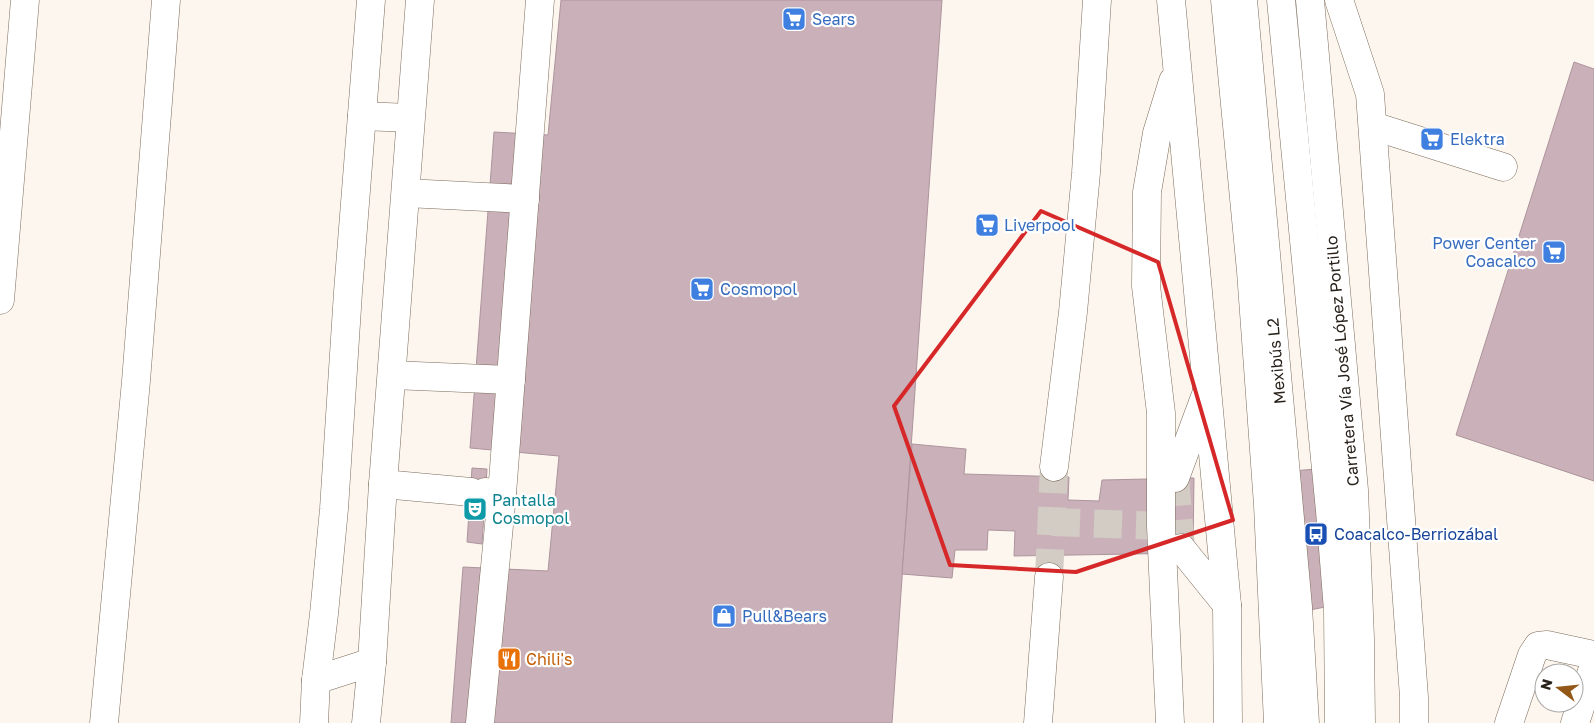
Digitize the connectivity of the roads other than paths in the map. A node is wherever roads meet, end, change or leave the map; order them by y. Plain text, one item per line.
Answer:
1 (25, 0) edge
2 (166, 0) edge
3 (371, 0) edge
4 (420, 0) edge
5 (540, 0) edge
6 (1097, 0) edge
7 (1171, 0) edge
8 (1225, 0) edge
9 (1243, 0) edge
10 (1281, 0) edge
11 (1310, 0) edge
12 (1338, 0) edge
13 (1177, 68) junction
14 (362, 116) junction
15 (410, 118) junction
16 (1373, 126) junction
17 (1503, 167) dead end
18 (406, 193) junction
19 (525, 199) junction
20 (0, 300) edge
21 (392, 375) junction
22 (511, 380) junction
23 (1207, 390) junction
24 (1054, 467) tunnel mouth
25 (1175, 478) tunnel mouth
26 (383, 484) junction
27 (486, 493) junction
28 (1181, 548) tunnel mouth
29 (1049, 578) tunnel mouth
30 (1227, 604) junction
31 (1594, 655) edge
32 (372, 662) junction
33 (1594, 666) edge
34 (316, 680) junction
35 (104, 723) edge
36 (314, 723) edge
37 (366, 723) edge
38 (480, 723) edge
39 (1038, 723) edge
40 (1170, 723) edge
41 (1228, 723) edge
42 (1278, 723) edge
43 (1305, 723) edge
44 (1339, 723) edge
45 (1361, 723) edge
46 (1414, 723) edge
47 (1508, 723) edge
48 (1575, 723) edge

1 - 20 main road
2 - 35 main road
3 - 14 main road
4 - 15 main road
5 - 19 main road
6 - 24 main road
7 - 13 main road
8 - 42 main road
9 - 43 main road, Mexibús L2
10 - 44 main road
11 - 45 main road, Carretera Vía José López Portillo
12 - 16 main road
13 - 23 main road
13 - 40 main road
14 - 15 main road
14 - 34 main road
15 - 18 main road
16 - 17 main road
16 - 46 main road
18 - 19 main road
18 - 21 main road
19 - 22 main road
21 - 22 main road
21 - 26 main road
22 - 27 main road
23 - 25 main road
23 - 30 main road
26 - 27 main road
26 - 32 main road
27 - 38 main road
28 - 30 main road
29 - 39 main road
30 - 41 main road
31 - 47 main road
32 - 34 main road
32 - 37 main road
33 - 48 main road
34 - 36 main road

